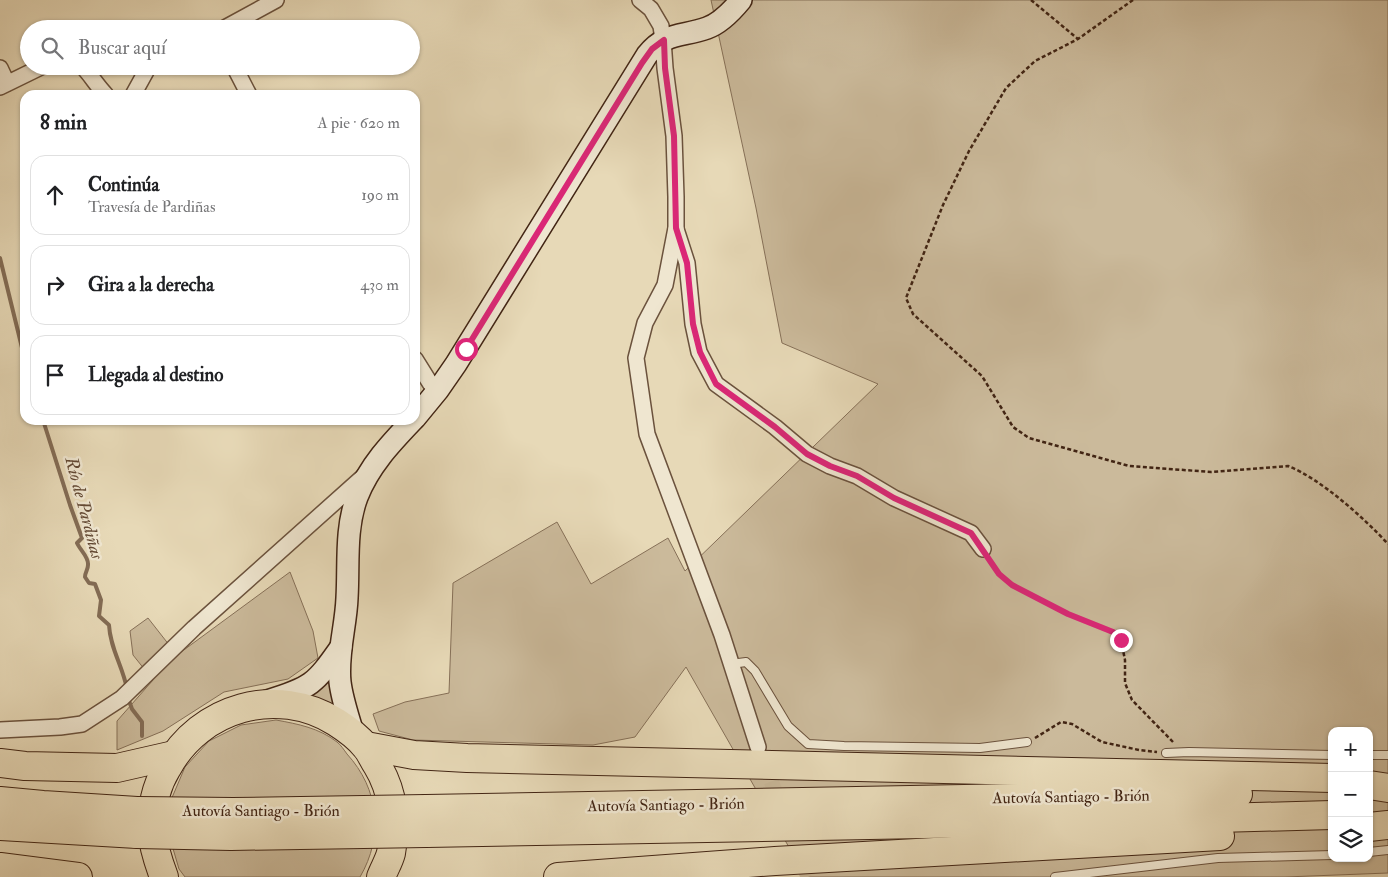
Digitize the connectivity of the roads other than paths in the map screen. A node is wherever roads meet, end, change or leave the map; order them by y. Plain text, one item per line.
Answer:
1 (276, 0) edge
2 (640, 0) edge
3 (741, 0) edge
4 (239, 20) edge
5 (664, 40) junction
6 (0, 68) edge
7 (24, 75) edge
8 (90, 75) edge
9 (144, 75) edge
10 (239, 75) edge
11 (3, 85) edge
12 (100, 90) edge
13 (136, 90) edge
14 (246, 90) edge
15 (676, 228) junction
16 (420, 367) edge
17 (438, 390) junction
18 (420, 412) edge
19 (408, 425) edge
20 (370, 471) junction
21 (983, 549) road end
22 (341, 647) junction
23 (732, 664) junction
24 (251, 705) junction
25 (0, 730) edge
26 (359, 740) junction
27 (1027, 742) road end
28 (758, 747) tunnel mouth
29 (1166, 753) road end
30 (174, 755) junction
31 (1328, 755) edge
32 (1373, 755) edge
33 (1388, 755) edge
34 (0, 763) edge
35 (1328, 778) edge
36 (1373, 786) edge
37 (1388, 789) edge
38 (1373, 790) edge
39 (1328, 791) edge
40 (0, 801) edge
41 (1373, 814) edge
42 (1388, 814) edge
43 (1328, 815) edge
44 (426, 821) junction
45 (137, 822) junction
46 (1388, 825) edge
47 (0, 826) edge
48 (1373, 826) edge
49 (1328, 829) edge
50 (1388, 850) edge
51 (1373, 852) edge
52 (1328, 854) edge
53 (0, 867) edge
54 (78, 877) edge
55 (164, 877) edge
56 (381, 877) edge
57 (558, 877) edge
58 (1055, 877) edge

1 - 4 street
2 - 5 street
3 - 5 street
5 - 15 street
5 - 17 street
6 - 11 street
7 - 11 street
8 - 12 street
9 - 13 street
10 - 14 street
15 - 21 street
15 - 23 street
16 - 17 street
17 - 18 street
19 - 20 street
20 - 22 street
20 - 25 street
22 - 24 street
22 - 26 street
23 - 27 lane
23 - 28 street
24 - 26 highway
24 - 30 highway
26 - 35 highway
26 - 56 highway
29 - 31 lane
30 - 34 highway
30 - 55 highway
32 - 33 lane
36 - 37 highway
37 - 38 highway
39 - 44 highway, Autovía Santiago - Brión
40 - 45 highway, Autovía Santiago - Brión
41 - 42 highway
43 - 44 highway, Autovía Santiago - Brión
44 - 45 highway, Autovía Santiago - Brión, bridge
45 - 47 highway, Autovía Santiago - Brión
46 - 48 highway
49 - 57 highway
50 - 51 lane
52 - 58 lane
53 - 54 highway

